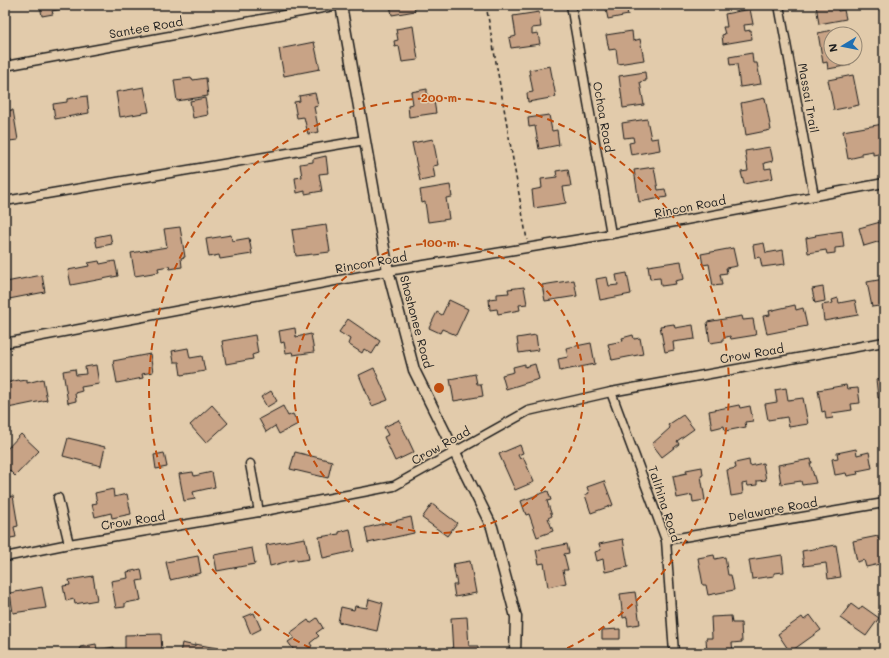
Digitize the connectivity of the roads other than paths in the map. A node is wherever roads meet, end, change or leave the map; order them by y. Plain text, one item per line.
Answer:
1 (340, 5) edge
2 (571, 5) edge
3 (779, 5) edge
4 (5, 66) edge
5 (365, 140) junction
6 (884, 184) edge
7 (814, 196) junction
8 (5, 201) edge
9 (611, 234) junction
10 (388, 271) junction
11 (884, 342) edge
12 (5, 343) edge
13 (611, 392) junction
14 (453, 452) junction
15 (250, 464) dead end
16 (58, 498) dead end
17 (884, 503) edge
18 (259, 512) junction
19 (666, 540) junction
20 (69, 544) junction
21 (5, 557) edge
22 (515, 653) edge
23 (674, 653) edge

1 - 4 street, Santee Road
1 - 5 street, Shoshonee Road
2 - 9 street, Ochoa Road
3 - 7 street, Massai Trail
5 - 8 street
5 - 10 street, Shoshonee Road
6 - 7 street, Rincon Road
7 - 9 street, Rincon Road
9 - 10 street, Rincon Road
10 - 12 street, Rincon Road
10 - 14 street, Shoshonee Road
11 - 13 street, Crow Road
13 - 14 street, Crow Road
13 - 19 street, Talihina Road
14 - 18 street, Crow Road
14 - 22 street, Shoshonee Road
15 - 18 street
16 - 20 street
17 - 19 street, Delaware Road
18 - 20 street, Crow Road
19 - 23 street, Talihina Road
20 - 21 street, Crow Road

